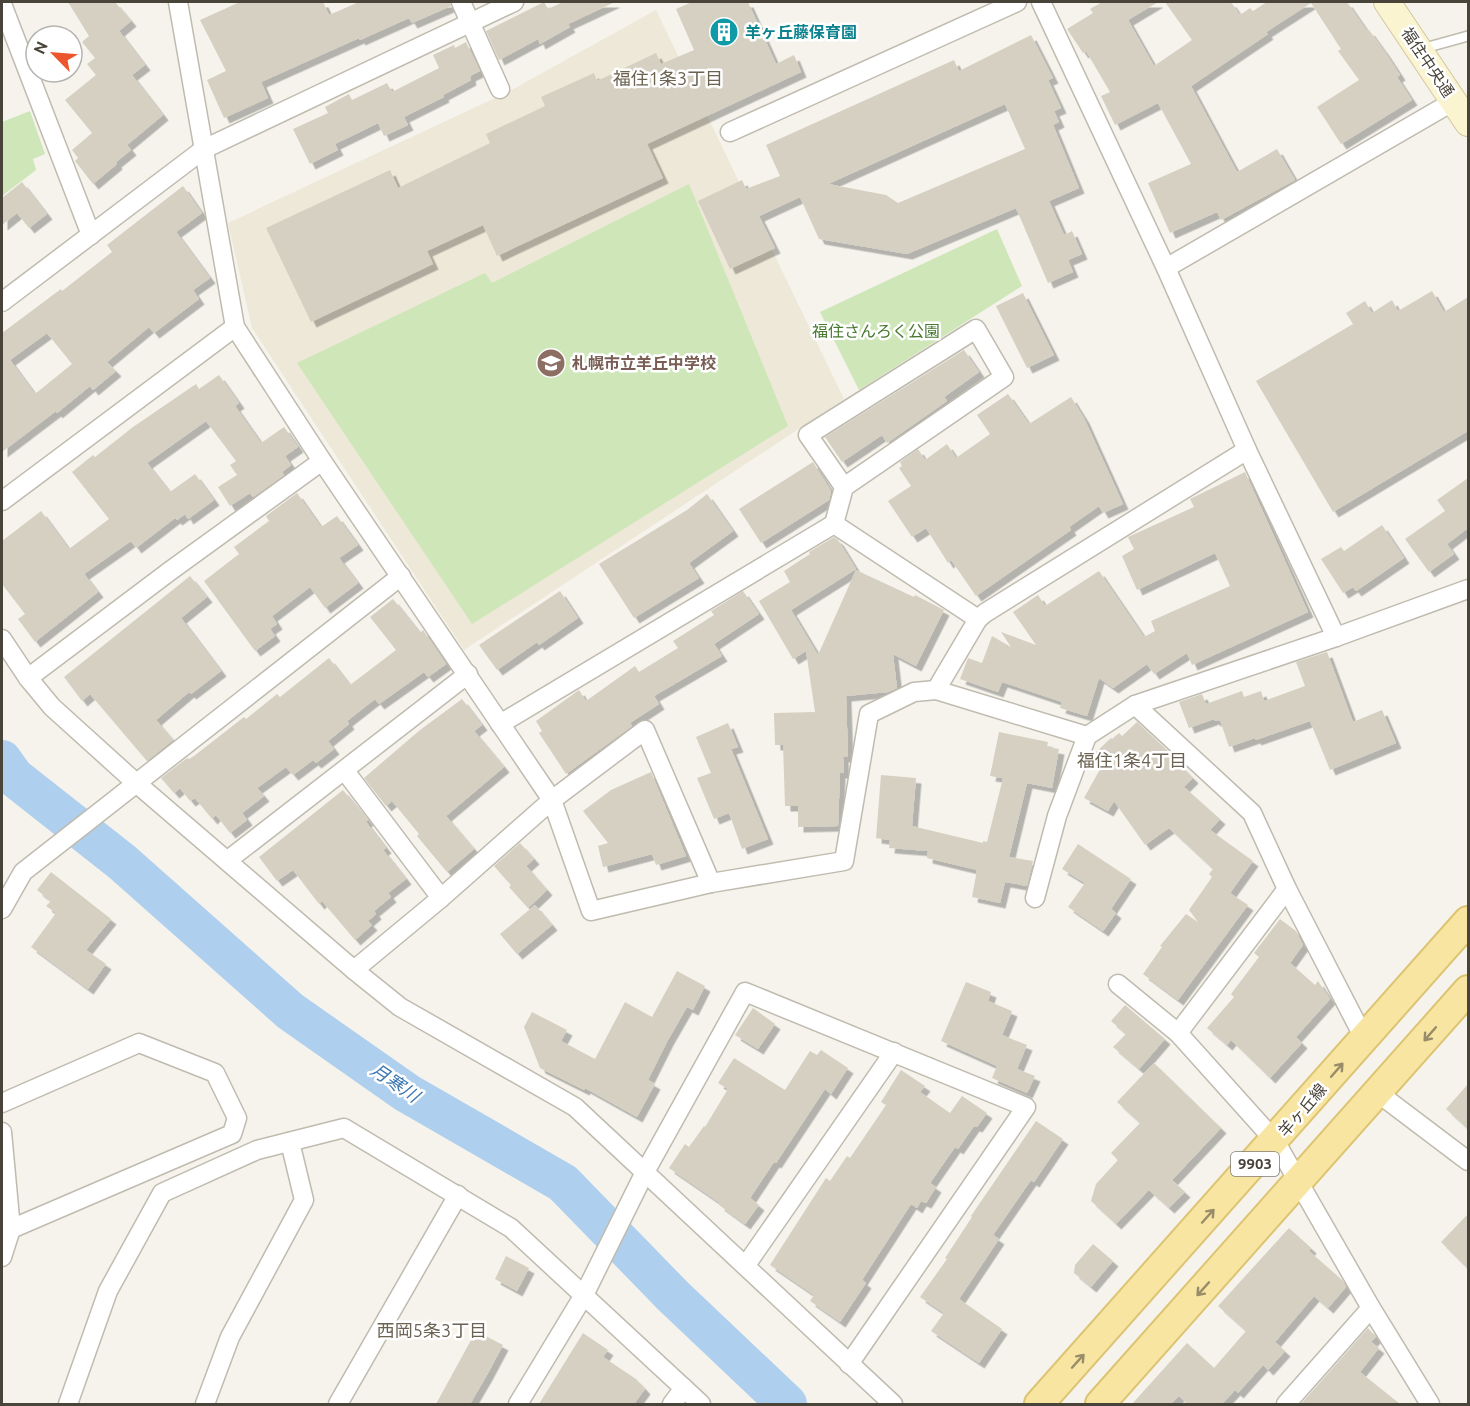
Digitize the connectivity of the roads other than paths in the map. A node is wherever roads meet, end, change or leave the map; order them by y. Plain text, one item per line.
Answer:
1 (180, 2) edge
2 (460, 2) edge
3 (514, 2) edge
4 (1017, 2) edge
5 (1387, 2) edge
6 (2, 4) edge
7 (1047, 4) edge
8 (470, 22) junction
9 (1468, 36) edge
10 (1418, 50) junction
11 (500, 89) dead end
12 (1464, 115) edge
13 (730, 132) dead end
14 (204, 149) junction
15 (91, 235) junction
16 (1166, 268) junction
17 (2, 302) edge
18 (235, 327) junction
19 (1247, 450) junction
20 (322, 461) junction
21 (844, 487) junction
22 (2, 501) edge
23 (834, 524) junction
24 (401, 576) junction
25 (1468, 589) edge
26 (978, 619) junction
27 (1336, 637) junction
28 (2, 639) edge
29 (468, 674) junction
30 (28, 678) junction
31 (936, 690) junction
32 (1135, 705) junction
33 (500, 724) junction
34 (1087, 736) junction
35 (345, 771) junction
36 (135, 782) junction
37 (552, 800) junction
38 (228, 860) junction
39 (711, 883) junction
40 (1287, 889) junction
41 (441, 898) junction
42 (1035, 898) dead end
43 (2, 909) edge
44 (1468, 921) edge
45 (354, 970) junction
46 (1118, 984) dead end
47 (1468, 990) edge
48 (1178, 1033) junction
49 (1364, 1038) junction
50 (894, 1052) junction
51 (1378, 1093) junction
52 (2, 1103) edge
53 (2, 1132) edge
54 (1275, 1141) junction
55 (290, 1142) junction
56 (1468, 1161) edge
57 (645, 1172) junction
58 (1298, 1182) junction
59 (458, 1195) junction
60 (11, 1229) junction
61 (2, 1257) edge
62 (746, 1266) junction
63 (588, 1287) junction
64 (1371, 1308) junction
65 (849, 1364) junction
66 (684, 1388) junction
67 (68, 1404) edge
68 (205, 1404) edge
69 (338, 1404) edge
70 (518, 1404) edge
71 (672, 1404) edge
72 (701, 1404) edge
73 (893, 1404) edge
74 (1039, 1404) edge
75 (1100, 1404) edge
76 (1286, 1404) edge
77 (1430, 1404) edge

1 - 14 street
2 - 8 street
3 - 8 street
4 - 13 street
5 - 10 street, 福住中央通
6 - 15 street
7 - 16 street
8 - 11 street
8 - 14 street
9 - 10 lane
10 - 12 street, 福住中央通
12 - 16 street
14 - 15 street
14 - 18 street
15 - 17 street
16 - 19 street
18 - 20 street
18 - 22 street
19 - 26 street
19 - 27 street
20 - 24 street
20 - 30 street
21 - 21 street
21 - 23 street
23 - 26 street
23 - 33 street
24 - 29 street
24 - 36 street
25 - 27 street
26 - 31 street
27 - 32 street
28 - 30 street
29 - 33 street
29 - 35 street
30 - 36 street
31 - 34 street
31 - 39 street
32 - 34 street
32 - 40 street
33 - 37 street
34 - 42 street
35 - 38 street
35 - 41 street
36 - 38 street
36 - 43 street
37 - 39 street
37 - 39 street
37 - 41 street
38 - 45 street
40 - 48 street
40 - 49 street
41 - 45 street
44 - 49 main road, 羊ヶ丘線 / 9903
45 - 57 street
46 - 48 street
47 -> 51 main road, 9903
48 - 54 street
54 -> 49 main road, 羊ヶ丘線 / 9903
50 - 57 street
50 - 62 street
50 - 65 street
51 - 56 street
51 - 58 main road, 9903
52 - 60 street
53 - 60 street
54 - 58 street
74 -> 54 main road, 羊ヶ丘線 / 9903
55 - 59 street
55 - 67 street
55 - 68 street
57 - 62 street
57 - 63 street
58 - 64 street
58 -> 75 main road, 9903
59 - 63 street
59 - 69 street
60 - 61 street
62 - 65 street
63 - 66 street
63 - 70 street
64 - 76 street
64 - 77 street
65 - 73 street
66 - 71 street
66 - 72 street

